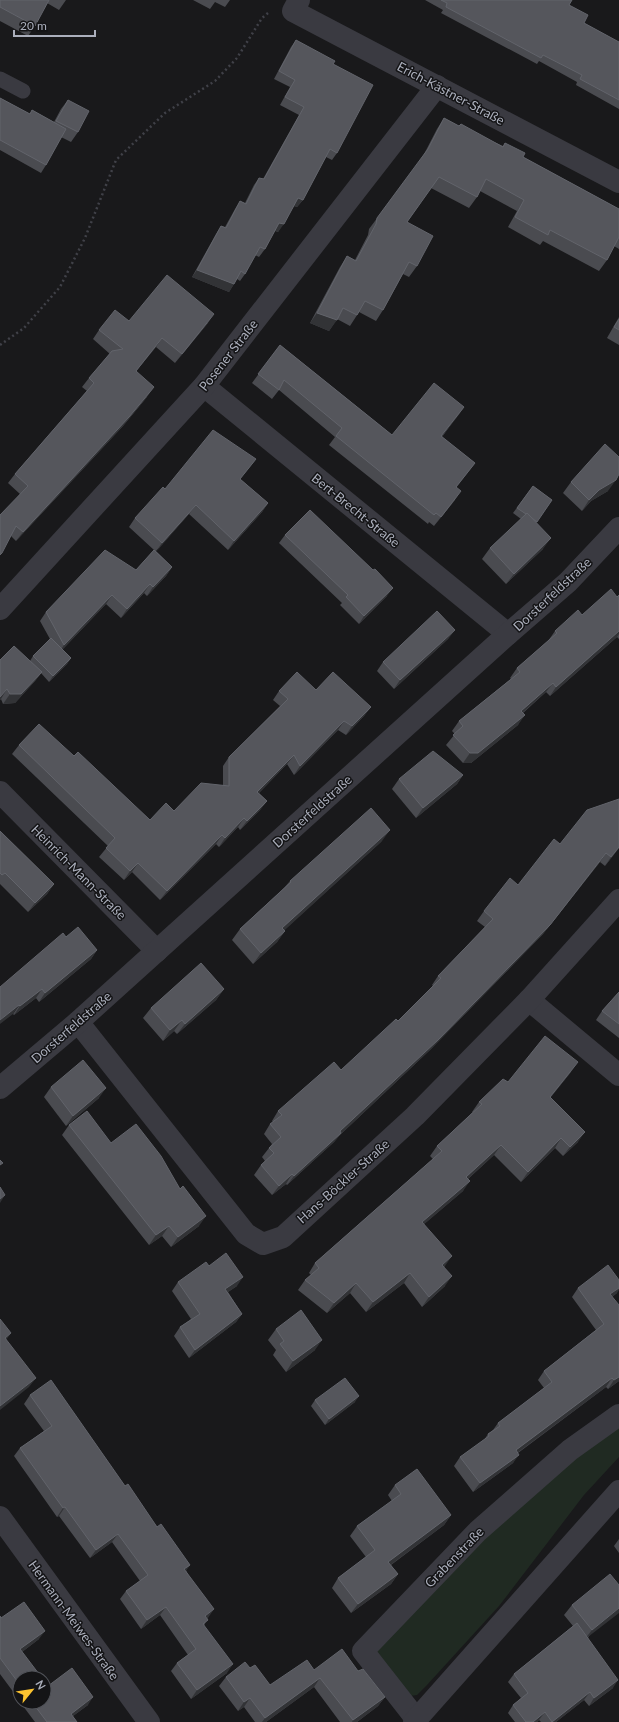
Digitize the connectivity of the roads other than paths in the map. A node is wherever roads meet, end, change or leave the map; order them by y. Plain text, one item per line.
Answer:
1 (299, 0) edge
2 (0, 79) edge
3 (437, 86) junction
4 (23, 91) dead end
5 (619, 182) edge
6 (204, 386) junction
7 (619, 528) edge
8 (0, 609) edge
9 (508, 634) junction
10 (0, 792) edge
11 (619, 900) edge
12 (157, 951) junction
13 (529, 1000) junction
14 (78, 1022) junction
15 (619, 1075) edge
16 (0, 1088) edge
17 (619, 1415) edge
18 (619, 1492) edge
19 (0, 1517) edge
20 (415, 1721) edge
21 (149, 1722) edge

1 - 3 street, Erich-Kästner-Straße
2 - 4 lane
3 - 5 street, Erich-Kästner-Straße
3 - 6 street, Posener Straße
6 - 8 street, Posener Straße
6 - 9 street, Bert-Brecht-Straße
7 - 9 street, Dorsterfeldstraße
9 - 12 street, Dorsterfeldstraße
10 - 12 street, Heinrich-Mann-Straße
11 - 13 street, Hans-Böckler-Straße
12 - 14 street, Dorsterfeldstraße
13 - 14 street, Hans-Böckler-Straße
13 - 15 street
14 - 16 street, Dorsterfeldstraße
17 - 20 street, Grabenstraße
18 - 20 street, Grabenstraße
19 - 21 street, Hermann-Meiwes-Straße

